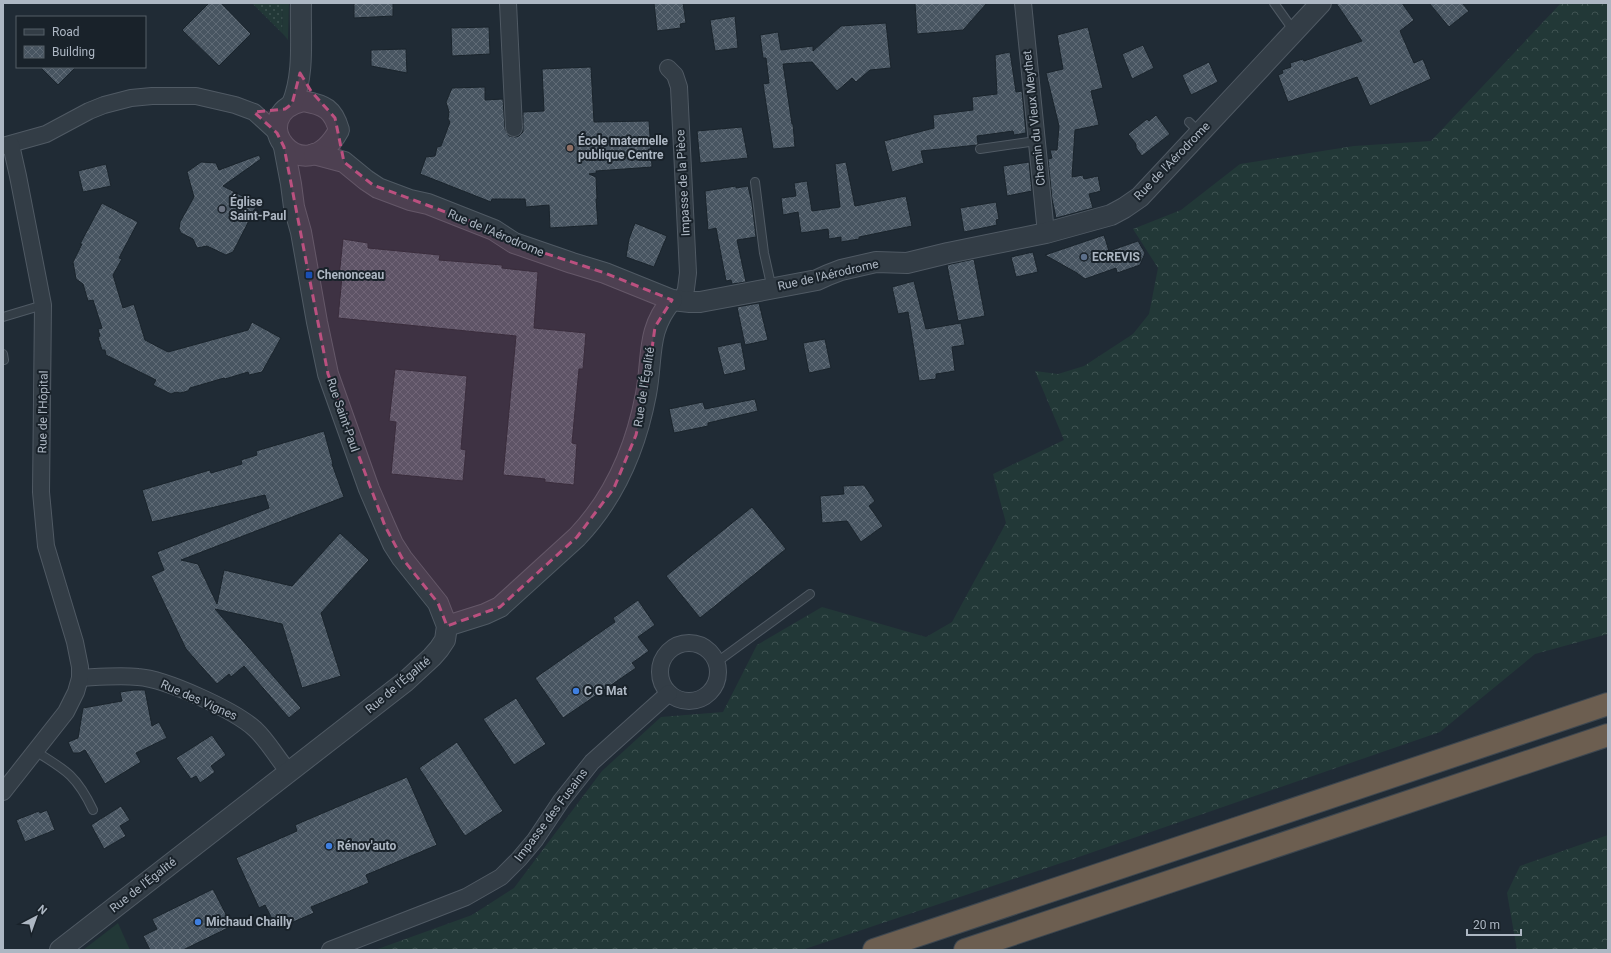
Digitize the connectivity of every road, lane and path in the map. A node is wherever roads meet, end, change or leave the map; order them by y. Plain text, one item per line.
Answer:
1 (301, 3) edge
2 (508, 3) edge
3 (1023, 3) edge
4 (1274, 3) edge
5 (1321, 3) edge
6 (1294, 32) junction
7 (668, 68) dead end
8 (300, 73) junction
9 (289, 106) junction
10 (324, 106) junction
11 (254, 112) junction
12 (514, 128) dead end
13 (339, 130) junction
14 (281, 140) junction
15 (1036, 141) junction
16 (7, 145) edge
17 (980, 150) dead end
18 (312, 155) junction
19 (344, 162) junction
20 (755, 182) dead end
21 (291, 184) junction
22 (1046, 233) junction
23 (772, 288) junction
24 (677, 300) junction
25 (43, 305) junction
26 (3, 317) edge
27 (3, 354) edge
28 (3, 360) edge
29 (810, 594) dead end
30 (447, 626) junction
31 (717, 662) junction
32 (80, 678) junction
33 (669, 693) junction
34 (1608, 704) edge
35 (1608, 735) edge
36 (35, 751) junction
37 (289, 772) junction
38 (3, 792) edge
39 (93, 810) dead end
40 (60, 950) edge
41 (330, 950) edge
42 (874, 950) edge
43 (965, 950) edge

1 - 8 street
2 - 12 street
3 - 15 street, Chemin du Vieux Meythet
4 - 6 lane
5 - 6 street, Rue de l'Aérodrome
6 - 22 street, Rue de l'Aérodrome
7 - 24 street, Impasse de la Pièce
8 - 9 street
8 - 10 street
9 - 10 street, Rue de l'Aérodrome
9 - 11 street, Rue de l'Aérodrome
9 - 14 street
10 - 13 street
11 - 14 street, Rue de l'Aérodrome
11 - 16 street, Rue de l'Aérodrome
13 - 18 street
13 - 19 street
14 - 18 street, Rue de l'Aérodrome
14 - 21 street, Rue Saint-Paul
15 - 17 lane
15 - 22 street, Chemin du Vieux Meythet
16 - 25 street, Rue de l'Hôpital
18 - 19 street, Rue de l'Aérodrome
18 - 21 street
19 - 24 street, Rue de l'Aérodrome
20 - 23 lane
21 - 30 street, Rue Saint-Paul
22 - 23 street, Rue de l'Aérodrome
23 - 24 street, Rue de l'Aérodrome
24 - 30 street, Rue de l'Égalité
25 - 26 lane
25 - 32 street, Rue de l'Hôpital
27 - 28 lane
29 - 31 lane
30 - 37 street, Rue de l'Égalité
31 - 33 street
31 - 33 street
32 - 36 street
32 - 37 street, Rue des Vignes
33 - 41 street, Impasse des Fusains
34 - 42 highway
35 - 43 highway
36 - 38 street
36 - 39 lane
37 - 40 street, Rue de l'Égalité

